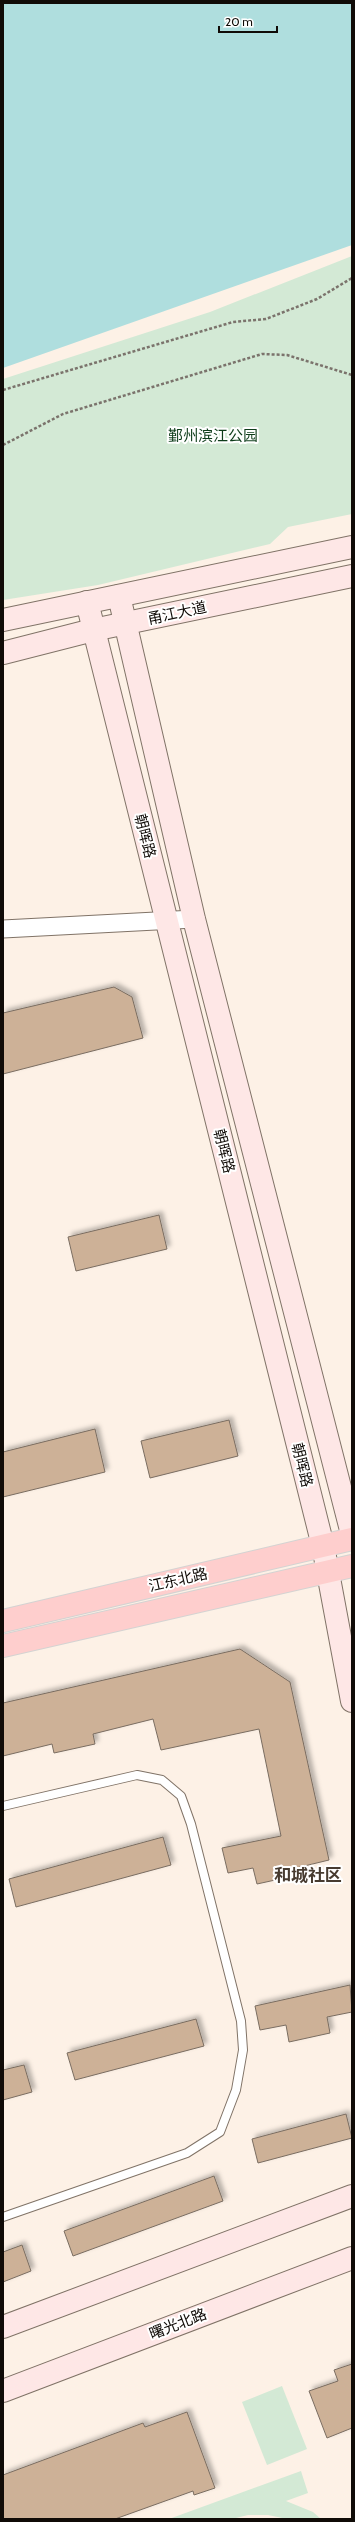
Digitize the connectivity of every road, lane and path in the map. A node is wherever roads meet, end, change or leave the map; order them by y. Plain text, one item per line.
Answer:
1 (352, 278) edge
2 (352, 375) edge
3 (3, 390) edge
4 (3, 445) edge
5 (352, 547) edge
6 (352, 576) edge
7 (119, 596) junction
8 (87, 602) junction
9 (3, 620) edge
10 (125, 623) junction
11 (92, 630) junction
12 (3, 653) edge
13 (194, 919) junction
14 (166, 921) junction
15 (3, 929) edge
16 (352, 1534) edge
17 (352, 1539) edge
18 (322, 1546) junction
19 (352, 1566) edge
20 (328, 1571) junction
21 (3, 1621) edge
22 (3, 1646) edge
23 (352, 1701) edge
24 (3, 1806) edge
25 (352, 2196) edge
26 (3, 2217) edge
27 (352, 2258) edge
28 (3, 2327) edge
29 (3, 2391) edge

1 - 3 path
2 - 4 path
5 - 7 main road, 甬江大道
6 - 10 main road, 甬江大道
7 - 8 main road, 甬江大道
7 - 10 main road, 朝晖路
8 - 9 main road, 甬江大道
8 - 11 main road, 朝晖路
10 - 11 main road, 甬江大道
10 - 13 main road, 朝晖路
11 - 12 main road, 甬江大道
11 - 14 main road, 朝晖路
13 - 14 street
13 - 16 main road, 朝晖路
14 - 15 street
14 - 18 main road, 朝晖路
17 - 18 main road, 江东北路
18 - 20 main road, 朝晖路
18 - 21 main road, 江东北路
19 - 20 main road, 江东北路
20 - 22 main road, 江东北路
20 - 23 main road, 朝晖路
24 - 26 lane
25 - 28 main road
27 - 29 main road, 曙光北路

